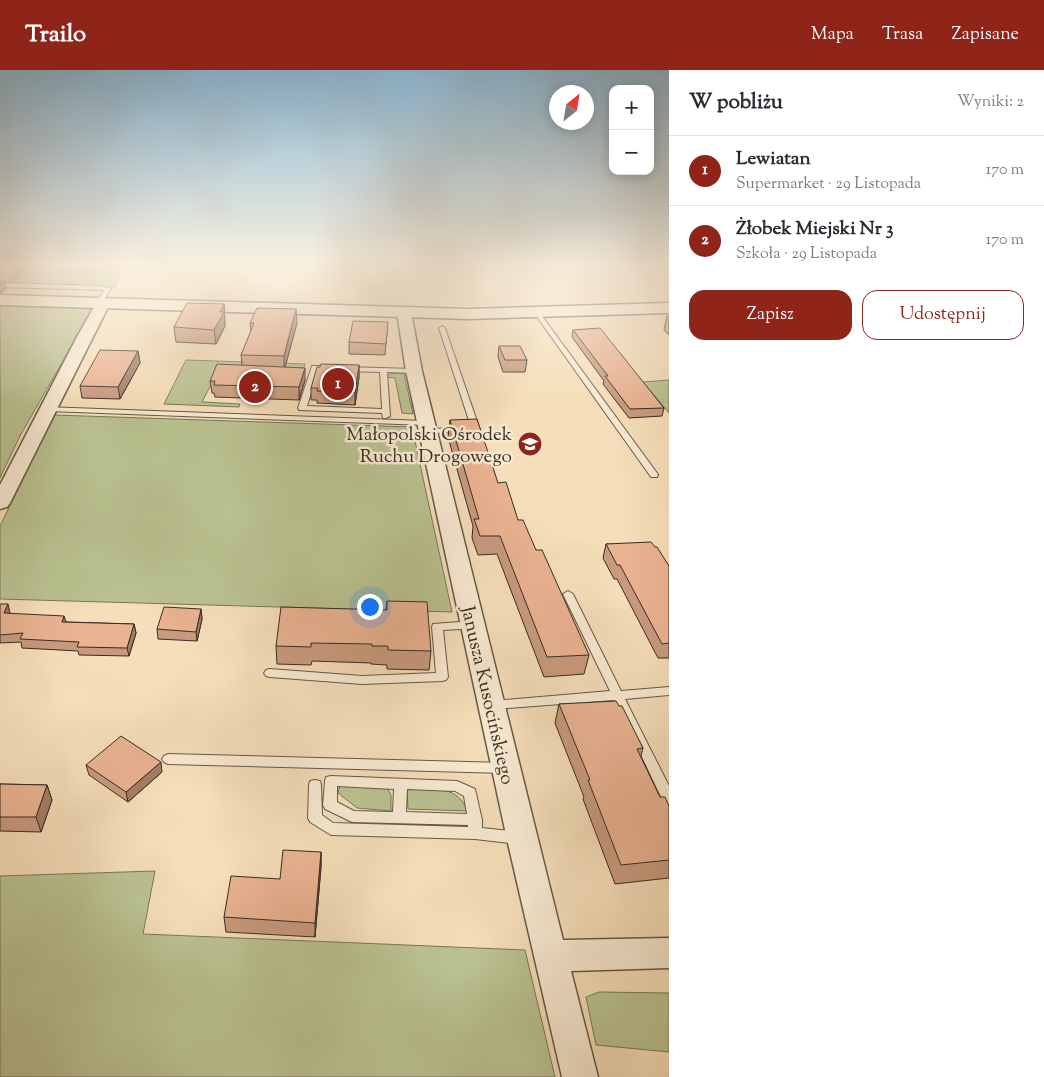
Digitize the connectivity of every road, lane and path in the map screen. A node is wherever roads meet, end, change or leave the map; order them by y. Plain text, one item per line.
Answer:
1 (99, 311) edge
2 (370, 311) edge
3 (590, 311) edge
4 (404, 312) junction
5 (537, 313) junction
6 (442, 328) dead end
7 (383, 370) junction
8 (414, 371) junction
9 (304, 376) edge
10 (313, 376) junction
11 (48, 409) junction
12 (385, 410) junction
13 (388, 423) junction
14 (427, 427) junction
15 (654, 475) dead end
16 (0, 502) edge
17 (568, 594) dead end
18 (474, 625) junction
19 (270, 673) dead end
20 (669, 691) edge
21 (617, 695) junction
22 (492, 705) junction
23 (168, 759) dead end
24 (506, 768) junction
25 (401, 783) junction
26 (315, 785) dead end
27 (669, 799) edge
28 (399, 818) junction
29 (475, 827) junction
30 (522, 839) junction
31 (669, 953) edge
32 (551, 956) junction
33 (580, 1077) edge

1 - 11 street
2 - 4 street
3 - 5 street
4 - 5 street
4 - 8 street, Janusza Kusocińskiego
5 - 15 lane
6 - 14 lane
7 - 8 lane
7 - 10 lane
7 - 12 lane
8 - 14 street, Janusza Kusocińskiego
9 - 10 lane
10 - 12 lane
11 - 13 lane
11 - 16 street
12 - 13 lane
13 - 14 lane
14 - 18 street, Janusza Kusocińskiego
17 - 21 lane
18 - 19 lane
18 - 22 street, Janusza Kusocińskiego
20 - 21 lane
21 - 22 lane
21 - 27 lane
22 - 24 street, Janusza Kusocińskiego
23 - 24 lane
24 - 30 street, Janusza Kusocińskiego
25 - 28 lane
25 - 28 lane
25 - 29 lane
26 - 29 lane
28 - 29 lane
29 - 30 lane
30 - 32 street, Janusza Kusocińskiego
31 - 32 street
32 - 33 street, Janusza Kusocińskiego

